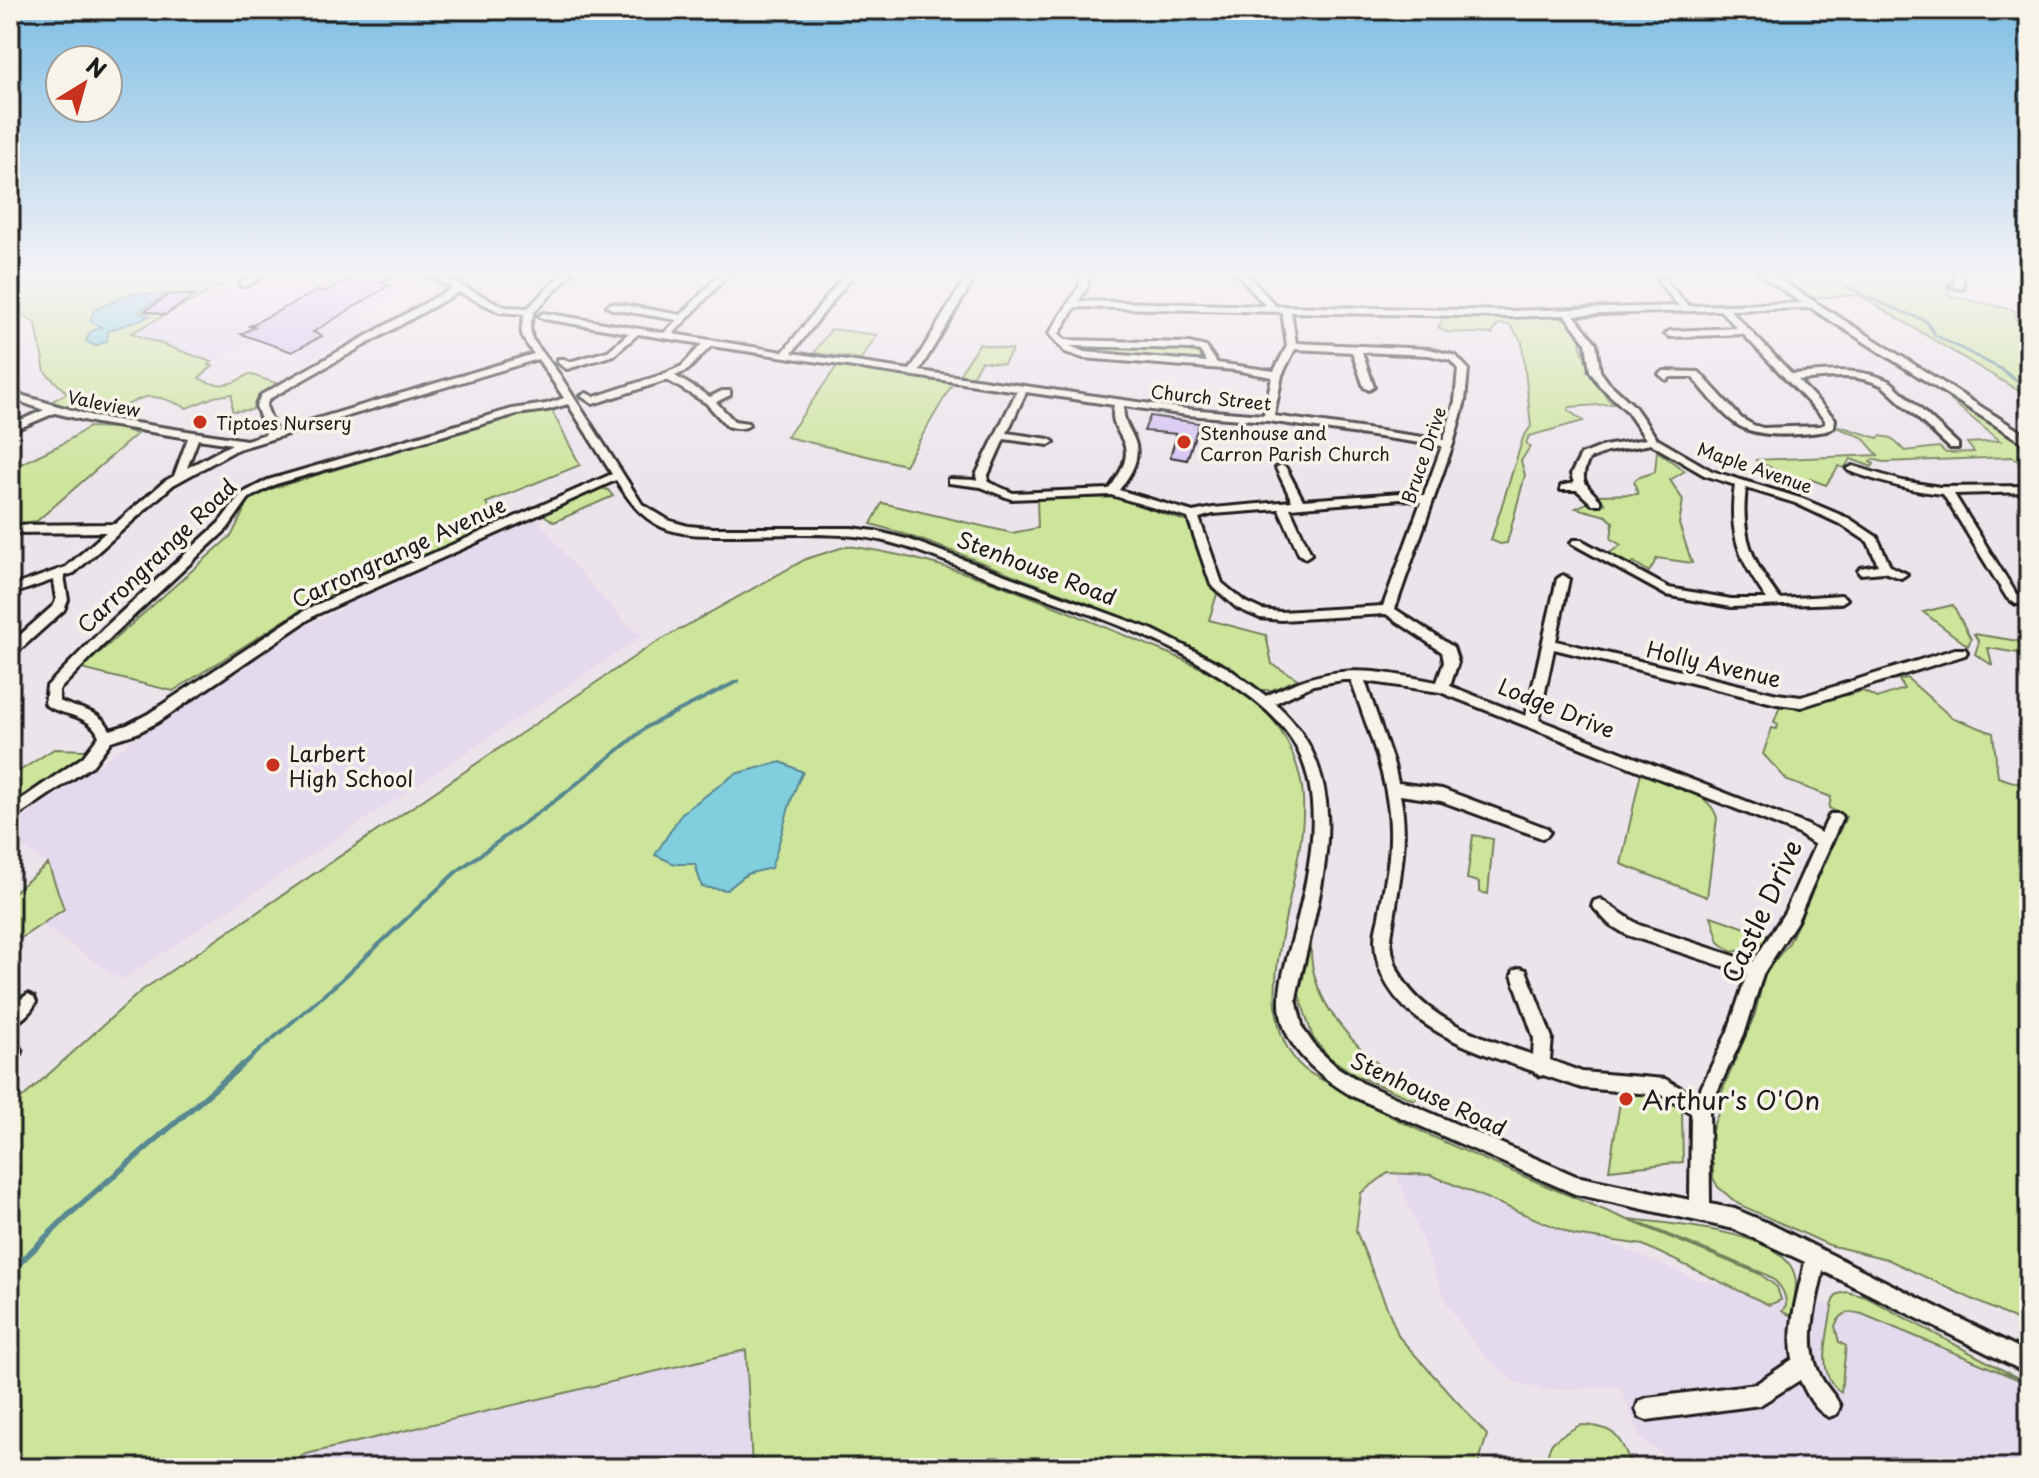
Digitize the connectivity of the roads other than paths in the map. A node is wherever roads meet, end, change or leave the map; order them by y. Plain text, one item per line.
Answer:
1 (363, 342) edge
2 (531, 342) edge
3 (623, 342) edge
4 (704, 342) edge
5 (795, 342) edge
6 (932, 342) edge
7 (1291, 342) edge
8 (1590, 342) edge
9 (1756, 342) edge
10 (1870, 342) edge
11 (709, 343) junction
12 (1060, 343) joint
13 (1292, 346) junction
14 (1356, 350) junction
15 (785, 355) junction
16 (539, 356) junction
17 (1214, 365) junction
18 (566, 367) dead end
19 (913, 373) junction
20 (1277, 375) junction
21 (668, 376) junction
22 (1666, 377) dead end
23 (1790, 377) junction
24 (1369, 387) dead end
25 (1023, 388) junction
26 (726, 393) dead end
27 (10, 395) edge
28 (568, 400) junction
29 (592, 401) dead end
30 (710, 401) junction
31 (1120, 403) junction
32 (51, 411) junction
33 (1268, 418) junction
34 (744, 425) dead end
35 (10, 429) edge
36 (1001, 435) junction
37 (272, 436) junction
38 (194, 437) junction
39 (1653, 441) junction
40 (1049, 442) dead end
41 (2029, 442) edge
42 (244, 444) junction
43 (1448, 444) junction
44 (1954, 446) dead end
45 (1281, 468) dead end
46 (1853, 469) dead end
47 (179, 475) junction
48 (617, 476) junction
49 (953, 481) dead end
50 (983, 484) junction
51 (1741, 485) junction
52 (1580, 486) junction
53 (1565, 488) dead end
54 (2029, 489) edge
55 (1112, 492) junction
56 (1948, 493) junction
57 (1427, 499) junction
58 (1596, 502) dead end
59 (1299, 504) junction
60 (1283, 505) junction
61 (1193, 516) junction
62 (116, 528) junction
63 (10, 529) edge
64 (1577, 543) dead end
65 (1305, 554) dead end
66 (1885, 568) junction
67 (1864, 571) dead end
68 (64, 573) junction
69 (1901, 574) dead end
70 (1563, 579) dead end
71 (10, 591) edge
72 (1841, 599) dead end
73 (2020, 601) dead end
74 (1777, 603) junction
75 (1388, 610) junction
76 (1550, 644) junction
77 (10, 651) edge
78 (1957, 658) dead end
79 (1357, 677) junction
80 (1442, 688) junction
81 (1265, 702) junction
82 (1532, 721) junction
83 (106, 737) junction
84 (1393, 788) junction
85 (10, 815) edge
86 (1835, 818) dead end
87 (1542, 832) dead end
88 (1822, 842) junction
89 (1600, 906) dead end
90 (1756, 971) junction
91 (1520, 975) dead end
92 (28, 1002) dead end
93 (10, 1018) edge
94 (1540, 1068) junction
95 (1700, 1109) junction
96 (1700, 1211) junction
97 (1816, 1257) junction
98 (2029, 1364) edge
99 (1802, 1366) junction
100 (1829, 1406) dead end
101 (1647, 1409) dead end

1 - 37 street
2 - 16 street, Stenhouse Road
3 - 18 street
4 - 11 street, Church Street
5 - 15 street
6 - 19 street
7 - 13 street
8 - 39 street, Maple Avenue
9 - 23 street
10 - 41 street
11 - 15 street, Church Street
11 - 21 street
12 - 17 street
12 - 17 street
13 - 14 street, Bruce Drive
13 - 20 street
14 - 24 street
14 - 43 street, Bruce Drive
15 - 19 street, Church Street
16 - 28 street, Stenhouse Road
16 - 37 street
17 - 20 street
19 - 25 street, Church Street
20 - 33 street
21 - 29 street
21 - 30 street
22 - 23 street
23 - 44 street
25 - 31 street, Church Street
25 - 36 street
26 - 30 street
27 - 32 street, Valeview
28 - 48 street, Stenhouse Road
28 - 83 street, Carrongrange Road
30 - 34 street
31 - 33 street, Church Street
31 - 55 street
32 - 35 street
32 - 38 street, Valeview
33 - 43 street, Church Street
36 - 40 street
36 - 50 street
37 - 42 street
38 - 42 street, Valeview
38 - 47 street
39 - 51 street, Maple Avenue
39 - 52 street
42 - 47 street
43 - 57 street, Bruce Drive
45 - 59 street
46 - 56 street
47 - 62 street
48 - 81 street, Stenhouse Road
48 - 83 street, Carrongrange Avenue
49 - 50 street
50 - 55 street
51 - 66 street, Maple Avenue
51 - 74 street
52 - 53 street
52 - 58 street
54 - 56 street
55 - 61 street
56 - 73 street
57 - 59 street
57 - 75 street, Bruce Drive
59 - 60 street
60 - 61 street
60 - 65 street
61 - 75 street
62 - 63 street
62 - 68 street
64 - 74 street
66 - 67 street
66 - 69 street
68 - 71 street
68 - 77 street
70 - 76 street
72 - 74 street
75 - 80 street
76 - 78 street, Holly Avenue
76 - 82 street
79 - 80 street, Lodge Drive
79 - 81 street, Lodge Drive
79 - 84 street
80 - 82 street, Lodge Drive
81 - 96 street, Stenhouse Road
82 - 88 street, Lodge Drive
83 - 85 street, Carrongrange Avenue
84 - 87 street
84 - 94 street
86 - 88 street, Castle Drive
88 - 90 street, Castle Drive
89 - 90 street
90 - 95 street, Castle Drive
91 - 94 street
92 - 93 street
94 - 95 street
95 - 96 street, Castle Drive
96 - 97 street, Stenhouse Road
97 - 98 street, Stenhouse Road
97 - 99 street
99 - 100 street
99 - 101 street

